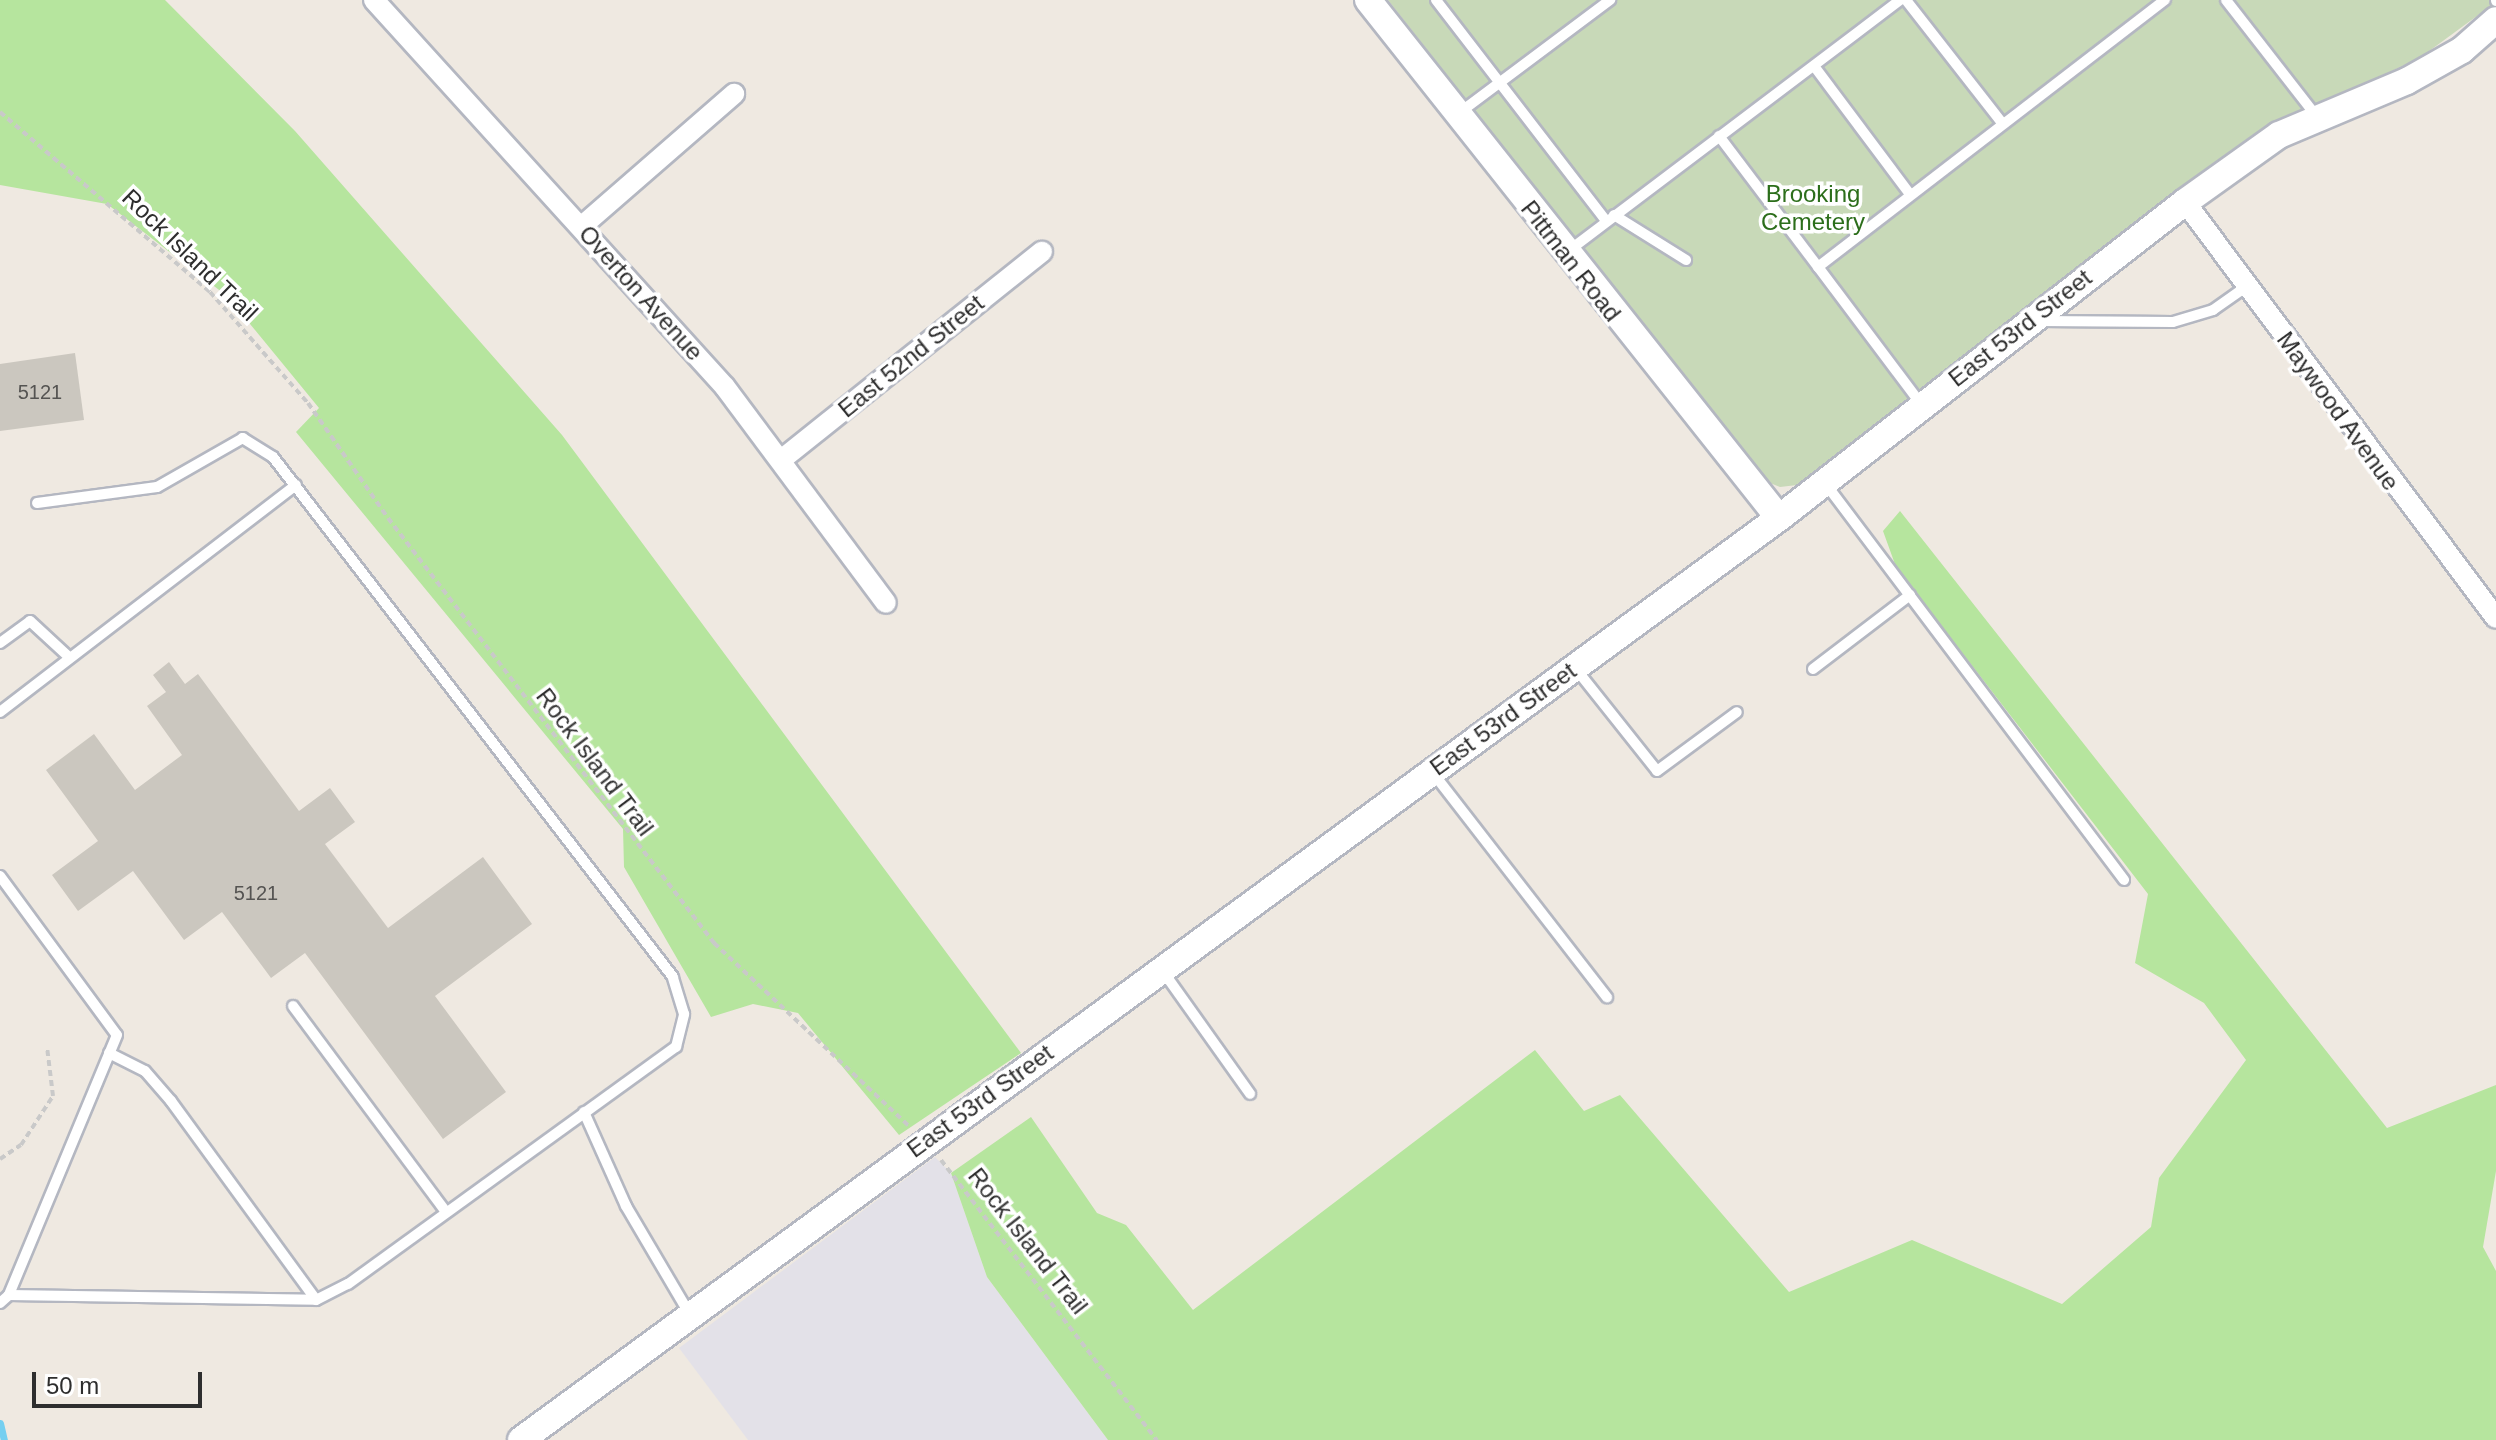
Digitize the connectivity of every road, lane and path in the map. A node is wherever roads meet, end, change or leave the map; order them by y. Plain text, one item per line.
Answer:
1 (374, 0) edge
2 (1368, 0) edge
3 (1436, 0) edge
4 (1610, 0) edge
5 (1903, 0) edge
6 (2165, 0) edge
7 (2226, 0) edge
8 (2496, 20) edge
9 (1814, 66) junction
10 (1498, 83) junction
11 (734, 94) dead end
12 (0, 112) edge
13 (1457, 115) junction
14 (2318, 119) junction
15 (2002, 123) junction
16 (1719, 136) junction
17 (1909, 193) junction
18 (2185, 202) junction
19 (1610, 218) junction
20 (581, 227) junction
21 (1042, 252) dead end
22 (1565, 253) junction
23 (1686, 260) dead end
24 (1818, 267) junction
25 (2247, 286) junction
26 (2030, 321) junction
27 (1921, 404) junction
28 (781, 460) junction
29 (1824, 482) junction
30 (296, 485) junction
31 (37, 503) dead end
32 (1779, 518) junction
33 (1910, 595) junction
34 (886, 603) dead end
35 (2496, 618) edge
36 (0, 643) edge
37 (70, 658) junction
38 (1574, 667) junction
39 (1813, 669) dead end
40 (0, 712) edge
41 (1737, 712) dead end
42 (1432, 771) junction
43 (0, 876) edge
44 (2124, 880) dead end
45 (1161, 969) junction
46 (1607, 997) dead end
47 (293, 1006) dead end
48 (47, 1047) dead end
49 (109, 1053) junction
50 (1250, 1094) dead end
51 (584, 1112) junction
52 (926, 1141) junction
53 (0, 1159) edge
54 (446, 1212) junction
55 (9, 1295) junction
56 (316, 1300) junction
57 (0, 1303) edge
58 (690, 1315) junction
59 (521, 1440) edge
60 (1157, 1440) edge

1 - 20 street, Overton Avenue
2 - 13 street, Pittman Road
3 - 10 lane
4 - 10 lane
5 - 9 lane
5 - 15 lane
6 - 15 lane
7 - 14 lane
8 - 14 street, East 53rd Street
9 - 16 lane
9 - 17 lane
10 - 13 lane
10 - 19 lane
11 - 20 street
12 - 52 path, Rock Island Trail
13 - 22 street, Pittman Road
14 - 18 street, East 53rd Street
15 - 17 lane
16 - 19 lane
16 - 24 lane
17 - 24 lane
18 - 25 street, Maywood Avenue
18 - 26 street, East 53rd Street
19 - 22 lane
19 - 23 lane
20 - 28 street, Overton Avenue
21 - 28 street, East 52nd Street
22 - 32 street, Pittman Road
24 - 27 lane
25 - 26 lane
25 - 35 street, Maywood Avenue
26 - 27 street, East 53rd Street
27 - 29 street, East 53rd Street
28 - 34 street, Overton Avenue
29 - 32 street, East 53rd Street
29 - 33 lane
30 - 31 lane
30 - 37 lane
30 - 51 lane
32 - 38 street, East 53rd Street
33 - 39 lane
33 - 44 lane
36 - 37 lane
37 - 40 lane
38 - 41 lane
38 - 42 street, East 53rd Street
42 - 45 street, East 53rd Street
42 - 46 lane
43 - 49 lane
45 - 50 lane
45 - 52 street, East 53rd Street
47 - 54 lane
48 - 53 path
49 - 55 lane
49 - 56 lane
51 - 54 lane
51 - 58 lane
52 - 58 street, East 53rd Street
52 - 60 path, Rock Island Trail
54 - 56 lane
55 - 56 lane
55 - 57 lane
58 - 59 street, East 53rd Street

